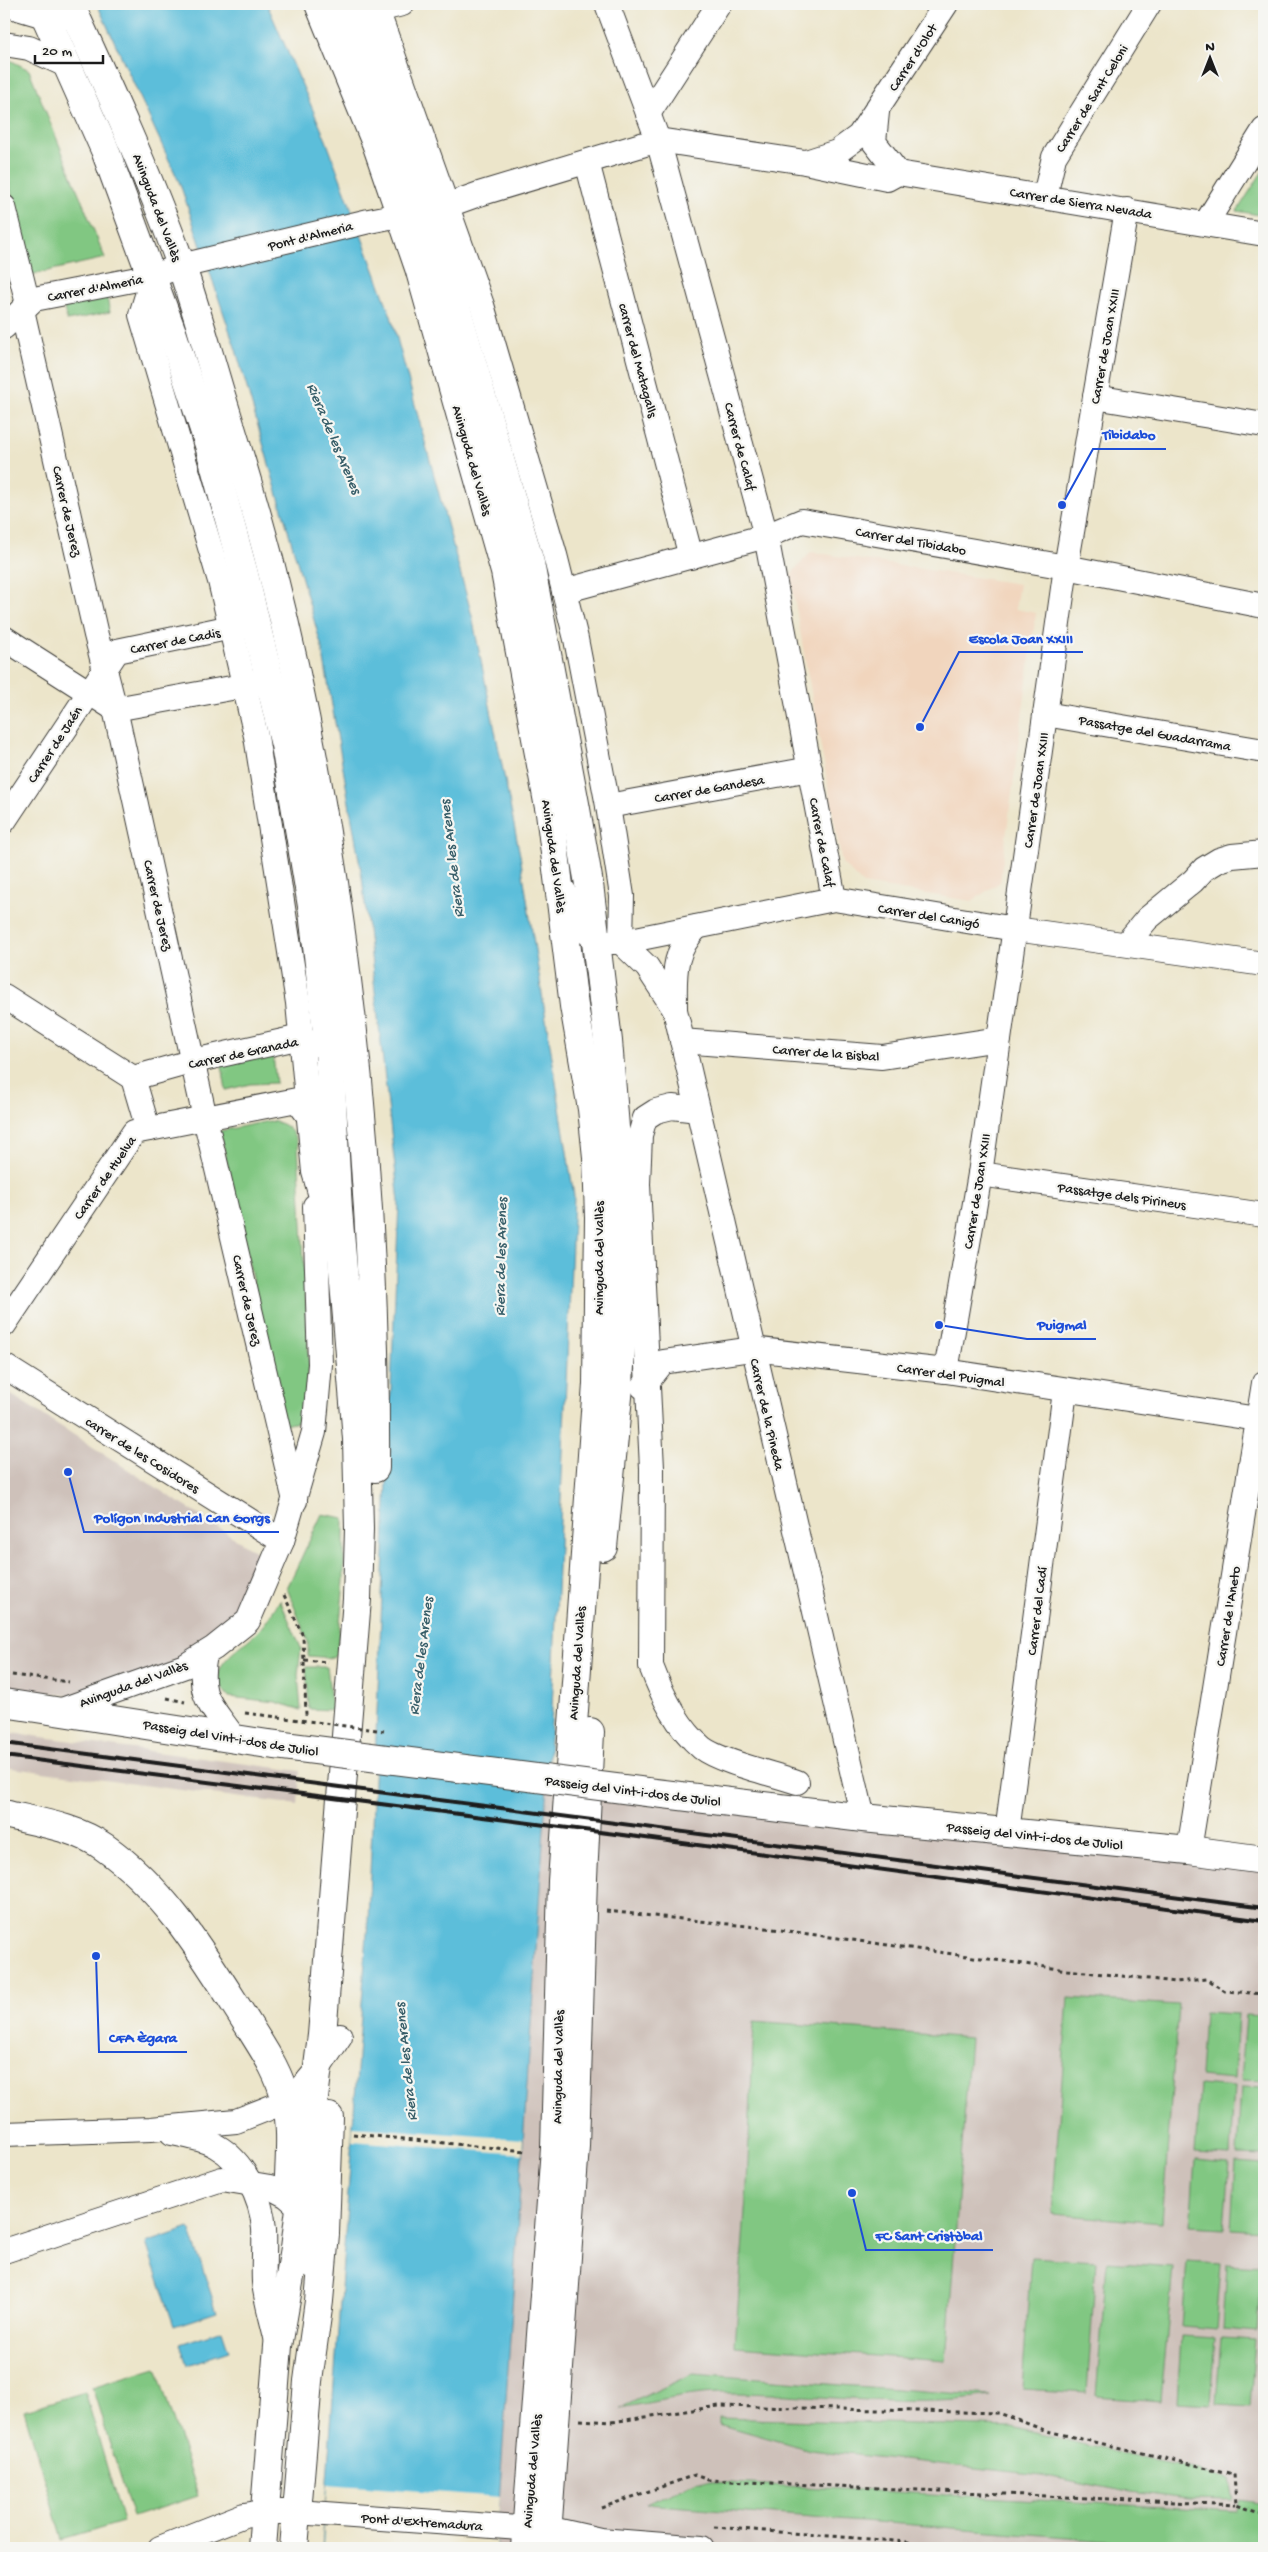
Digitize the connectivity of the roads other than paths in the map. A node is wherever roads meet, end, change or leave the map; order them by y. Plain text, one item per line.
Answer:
1 (70, 4) edge
2 (319, 4) edge
3 (402, 4) edge
4 (607, 4) edge
5 (719, 4) edge
6 (946, 4) edge
7 (1149, 4) edge
8 (4, 7) edge
9 (376, 7) edge
10 (43, 10) edge
11 (345, 22) edge
12 (4, 44) edge
13 (91, 50) junction
14 (68, 66) junction
15 (878, 111) junction
16 (648, 114) junction
17 (1264, 130) edge
18 (658, 140) junction
19 (587, 162) junction
20 (805, 162) junction
21 (898, 173) junction
22 (1045, 196) junction
23 (4, 207) edge
24 (1127, 210) junction
25 (425, 211) junction
26 (1206, 223) junction
27 (1264, 234) edge
28 (188, 265) junction
29 (153, 276) junction
30 (25, 307) junction
31 (4, 327) edge
32 (1095, 397) junction
33 (1264, 425) edge
34 (766, 536) junction
35 (690, 557) junction
36 (1066, 568) junction
37 (564, 591) junction
38 (1264, 606) edge
39 (282, 616) junction
40 (244, 625) junction
41 (4, 638) edge
42 (104, 669) junction
43 (270, 681) junction
44 (88, 692) junction
45 (115, 709) junction
46 (1045, 714) junction
47 (1264, 751) edge
48 (810, 770) junction
49 (292, 786) junction
50 (608, 806) junction
51 (4, 821) edge
52 (273, 834) junction
53 (1264, 853) edge
54 (560, 882) junction
55 (834, 899) junction
56 (697, 927) junction
57 (1015, 928) junction
58 (609, 942) junction
59 (1126, 944) junction
60 (1264, 964) edge
61 (4, 996) edge
62 (675, 1010) junction
63 (301, 1037) junction
64 (999, 1039) junction
65 (682, 1041) junction
66 (329, 1050) junction
67 (194, 1061) junction
68 (133, 1078) junction
69 (358, 1095) junction
70 (698, 1110) junction
71 (308, 1115) junction
72 (205, 1118) junction
73 (148, 1129) junction
74 (314, 1172) junction
75 (980, 1174) junction
76 (1264, 1215) edge
77 (343, 1273) junction
78 (4, 1325) edge
79 (752, 1349) junction
80 (4, 1366) edge
81 (946, 1371) junction
82 (647, 1382) junction
83 (1264, 1383) edge
84 (619, 1387) junction
85 (1065, 1391) junction
86 (1261, 1420) edge
87 (615, 1424) junction
88 (295, 1501) junction
89 (282, 1541) junction
90 (205, 1654) junction
91 (4, 1703) edge
92 (59, 1710) junction
93 (234, 1738) junction
94 (797, 1782) dead end
95 (4, 1814) edge
96 (863, 1818) junction
97 (1007, 1832) junction
98 (1190, 1850) junction
99 (1264, 1860) edge
100 (340, 2036) junction
101 (318, 2069) junction
102 (287, 2101) junction
103 (151, 2128) junction
104 (4, 2134) edge
105 (250, 2183) junction
106 (294, 2201) junction
107 (4, 2251) edge
108 (278, 2346) junction
109 (308, 2381) junction
110 (264, 2512) junction
111 (307, 2512) junction
112 (530, 2537) edge
113 (706, 2538) edge
114 (600, 2540) junction
115 (160, 2548) edge
116 (262, 2548) edge
117 (294, 2548) edge
118 (577, 2548) edge

1 - 13 main road, Avinguda del Vallès
2 - 11 main road, Avinguda del Vallès
3 - 9 street
4 - 16 street, Carrer de Calaf
5 - 16 street
6 - 15 street, Carrer d'Olot
7 - 22 street, Carrer de Sant Celoni
8 - 10 street
9 - 11 street
9 - 25 street, Avinguda del Vallès
10 - 13 street
10 - 14 main road, Avinguda del Vallès
11 - 25 main road, Avinguda del Vallès
12 - 14 street
13 - 28 main road, Avinguda del Vallès
14 - 29 main road, Avinguda del Vallès
15 - 20 street, Carrer de Sierra Nevada
15 - 21 street
16 - 18 street, Carrer de Calaf
17 - 26 street
18 - 19 street
18 - 20 street, Carrer de Sierra Nevada
18 - 34 street, Carrer de Calaf
19 - 25 street
19 - 35 street, carrer del Matagalls
20 - 21 street, Carrer de Sierra Nevada
21 - 22 street, Carrer de Sierra Nevada
22 - 24 street, Carrer de Sierra Nevada
23 - 30 street, Carrer de Jerez
24 - 26 street, Carrer de Sierra Nevada
24 - 32 street, Carrer de Joan XXIII
25 - 28 street, Pont d'Almeria
25 - 37 street, Avinguda del Vallès
25 - 54 main road, Avinguda del Vallès
25 - 58 main road, Avinguda del Vallès
26 - 27 street, Carrer de Sierra Nevada
28 - 29 street, Carrer d'Almeria
28 - 39 main road, Avinguda del Vallès
29 - 30 street, Carrer d'Almeria
29 - 40 main road, Avinguda del Vallès
30 - 31 street, Carrer d'Almeria
30 - 42 street, Carrer de Jerez
32 - 33 street
32 - 36 street, Carrer de Joan XXIII
34 - 35 street, Carrer del Tibidabo
34 - 36 street, Carrer del Tibidabo
34 - 48 street, Carrer de Calaf
35 - 37 street, Carrer del Tibidabo
36 - 38 street, Carrer del Tibidabo
36 - 46 street, Carrer de Joan XXIII
37 - 50 street, Avinguda del Vallès
39 - 40 street, Carrer de Cadis
39 - 43 main road, Avinguda del Vallès
40 - 42 street, Carrer de Cadis
40 - 43 main road, Avinguda del Vallès
41 - 44 street
42 - 44 street, Carrer de Cadis
42 - 45 street, Carrer de Jerez
43 - 45 street
43 - 49 main road, Avinguda del Vallès
43 - 52 street, Avinguda del Vallès
43 - 69 main road, Avinguda del Vallès
44 - 45 street
44 - 51 street, Carrer de Jaén
45 - 67 street, Carrer de Jerez
46 - 47 street, Passatge del Guadarrama
46 - 57 street, Carrer de Joan XXIII
48 - 50 street, Carrer de Gandesa
48 - 55 street, Carrer de Calaf
49 - 52 street, Avinguda del Vallès
49 - 66 main road, Avinguda del Vallès
50 - 58 street, Avinguda del Vallès
52 - 63 street, Avinguda del Vallès
53 - 59 street
54 - 58 street, Carrer de la Pineda
54 - 112 main road, Avinguda del Vallès
55 - 56 street, Carrer del Canigó
55 - 57 street, Carrer del Canigó
56 - 58 street, Carrer del Canigó
56 - 62 street, Carrer de la Pineda
57 - 59 street, Carrer del Canigó
57 - 64 street, Carrer de Joan XXIII
58 - 62 street, Carrer de la Pineda
58 - 84 main road, Avinguda del Vallès
59 - 60 street, Carrer del Canigó
61 - 68 street
62 - 65 street, Carrer de la Pineda
63 - 66 street, Carrer de Granada
63 - 67 street, Carrer de Granada
63 - 71 street, Avinguda del Vallès
64 - 65 street, Carrer de la Bisbal
64 - 75 street, Carrer de Joan XXIII
65 - 70 street, Carrer de la Pineda
66 - 69 street
66 - 77 main road, Avinguda del Vallès
67 - 68 street, Carrer de Granada
67 - 72 street, Carrer de Jerez
68 - 73 street
69 - 100 main road, Avinguda del Vallès
70 - 79 street, Carrer de la Pineda
70 - 82 street
71 - 72 street, Carrer de Huelva
71 - 74 street, Avinguda del Vallès
72 - 73 street, Carrer de Huelva
72 - 88 street, Carrer de Jerez
73 - 78 street, Carrer de Huelva
74 - 77 street, Avinguda del Vallès
74 - 88 street, Avinguda del Vallès
75 - 76 street, Passatge dels Pirineus
75 - 81 street, Carrer de Joan XXIII
77 - 101 main road, Avinguda del Vallès
79 - 81 street, Carrer del Puigmal
79 - 82 street, Carrer del Puigmal
79 - 96 street, Carrer de la Pineda
80 - 89 street, carrer de les Cosidores
81 - 85 street, Carrer del Puigmal
82 - 84 street
82 - 87 street, Carrer del Puigmal
82 - 94 street
83 - 86 street, Carrer de l'Aneto
84 - 87 main road, Avinguda del Vallès
85 - 86 street, Carrer del Puigmal
85 - 97 street, Carrer del Cadí
86 - 98 street, Carrer de l'Aneto
87 - 112 main road, Avinguda del Vallès
88 - 89 street, Avinguda del Vallès
89 - 90 street, Avinguda del Vallès
90 - 92 street, Avinguda del Vallès
90 - 93 street, Avinguda del Vallès
91 - 92 main road, Passeig del Vint-i-dos de Juliol
92 - 93 main road, Passeig del Vint-i-dos de Juliol
93 - 96 main road, Passeig del Vint-i-dos de Juliol, bridge
95 - 102 main road
96 - 97 main road, Passeig del Vint-i-dos de Juliol
97 - 98 main road, Passeig del Vint-i-dos de Juliol
98 - 99 main road, Passeig del Vint-i-dos de Juliol
100 - 101 street
100 - 109 main road, Avinguda del Vallès
101 - 102 street
101 - 106 main road, Avinguda del Vallès
102 - 103 street
102 - 106 main road
103 - 104 street
103 - 105 street
105 - 106 street
105 - 107 street
105 - 108 street
106 - 108 main road
106 - 109 street, Avinguda del Vallès
108 - 110 main road
109 - 111 main road, Avinguda del Vallès
110 - 111 street
110 - 115 street
110 - 116 main road
111 - 112 street, Pont d'Extremadura
111 - 117 main road, Avinguda del Vallès
112 - 114 street, Pont d'Extremadura
113 - 114 street, Pont d'Extremadura
114 - 118 street

